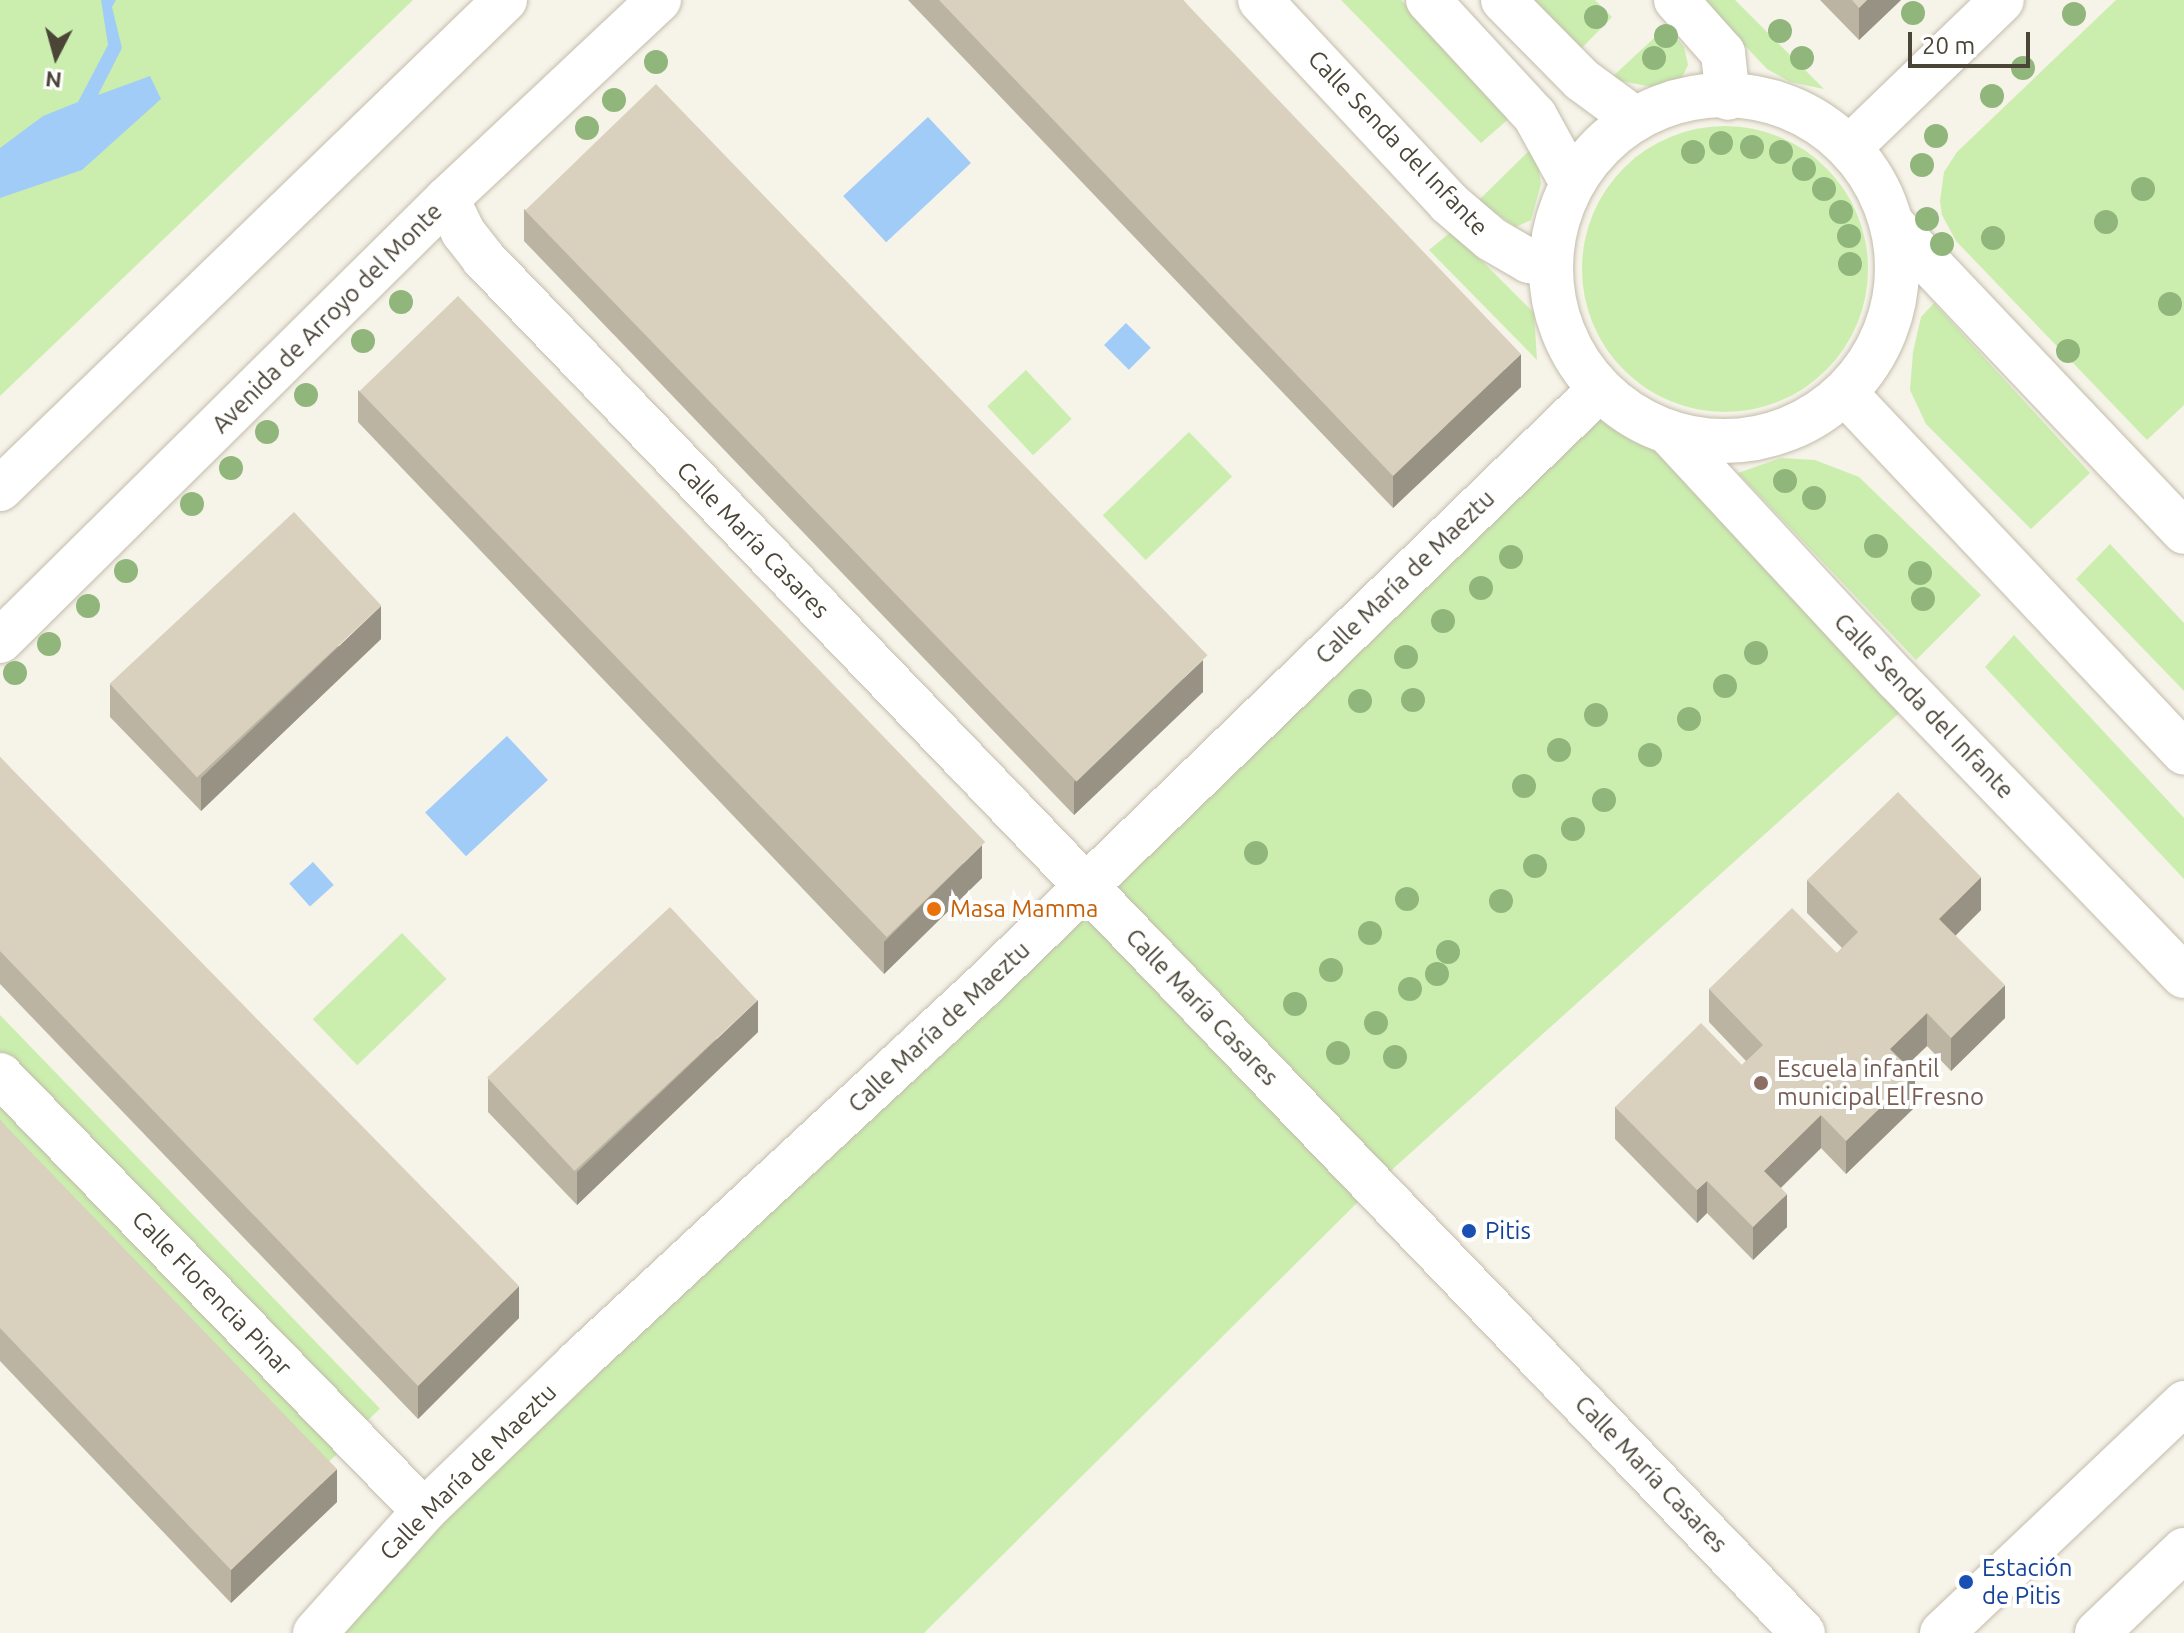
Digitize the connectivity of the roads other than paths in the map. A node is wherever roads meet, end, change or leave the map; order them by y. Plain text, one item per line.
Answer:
1 (505, 0) edge
2 (659, 0) edge
3 (1260, 0) edge
4 (1428, 0) edge
5 (1503, 0) edge
6 (1676, 0) edge
7 (2002, 0) edge
8 (1728, 98) junction
9 (1635, 119) junction
10 (1850, 147) junction
11 (1572, 183) junction
12 (447, 199) junction
13 (1893, 225) junction
14 (1550, 265) junction
15 (1600, 389) junction
16 (1845, 393) junction
17 (1668, 432) junction
18 (0, 489) edge
19 (2184, 532) edge
20 (0, 641) edge
21 (2184, 753) edge
22 (1086, 887) junction
23 (2184, 976) edge
24 (0, 1075) edge
25 (2184, 1403) edge
26 (424, 1511) junction
27 (2184, 1550) edge
28 (315, 1633) edge
29 (1803, 1633) edge
30 (1942, 1633) edge
31 (2097, 1633) edge

1 - 18 street
2 - 12 street, Avenida de Arroyo del Monte
3 - 14 street, Calle Senda del Infante
4 - 11 street
5 - 9 street
6 - 8 street
7 - 10 street
8 - 9 street
8 - 10 street
9 - 11 street
10 - 13 street
11 - 14 street
12 - 20 street, Avenida de Arroyo del Monte
12 - 22 street, Calle María Casares
13 - 16 street
13 - 19 street
14 - 15 street
15 - 17 street
15 - 22 street, Calle María de Maeztu
16 - 17 street
16 - 21 street
17 - 23 street, Calle Senda del Infante
22 - 26 street, Calle María de Maeztu
22 - 29 street, Calle María Casares
24 - 26 street, Calle Florencia Pinar
25 - 30 street
26 - 28 street, Calle María de Maeztu
27 - 31 street

